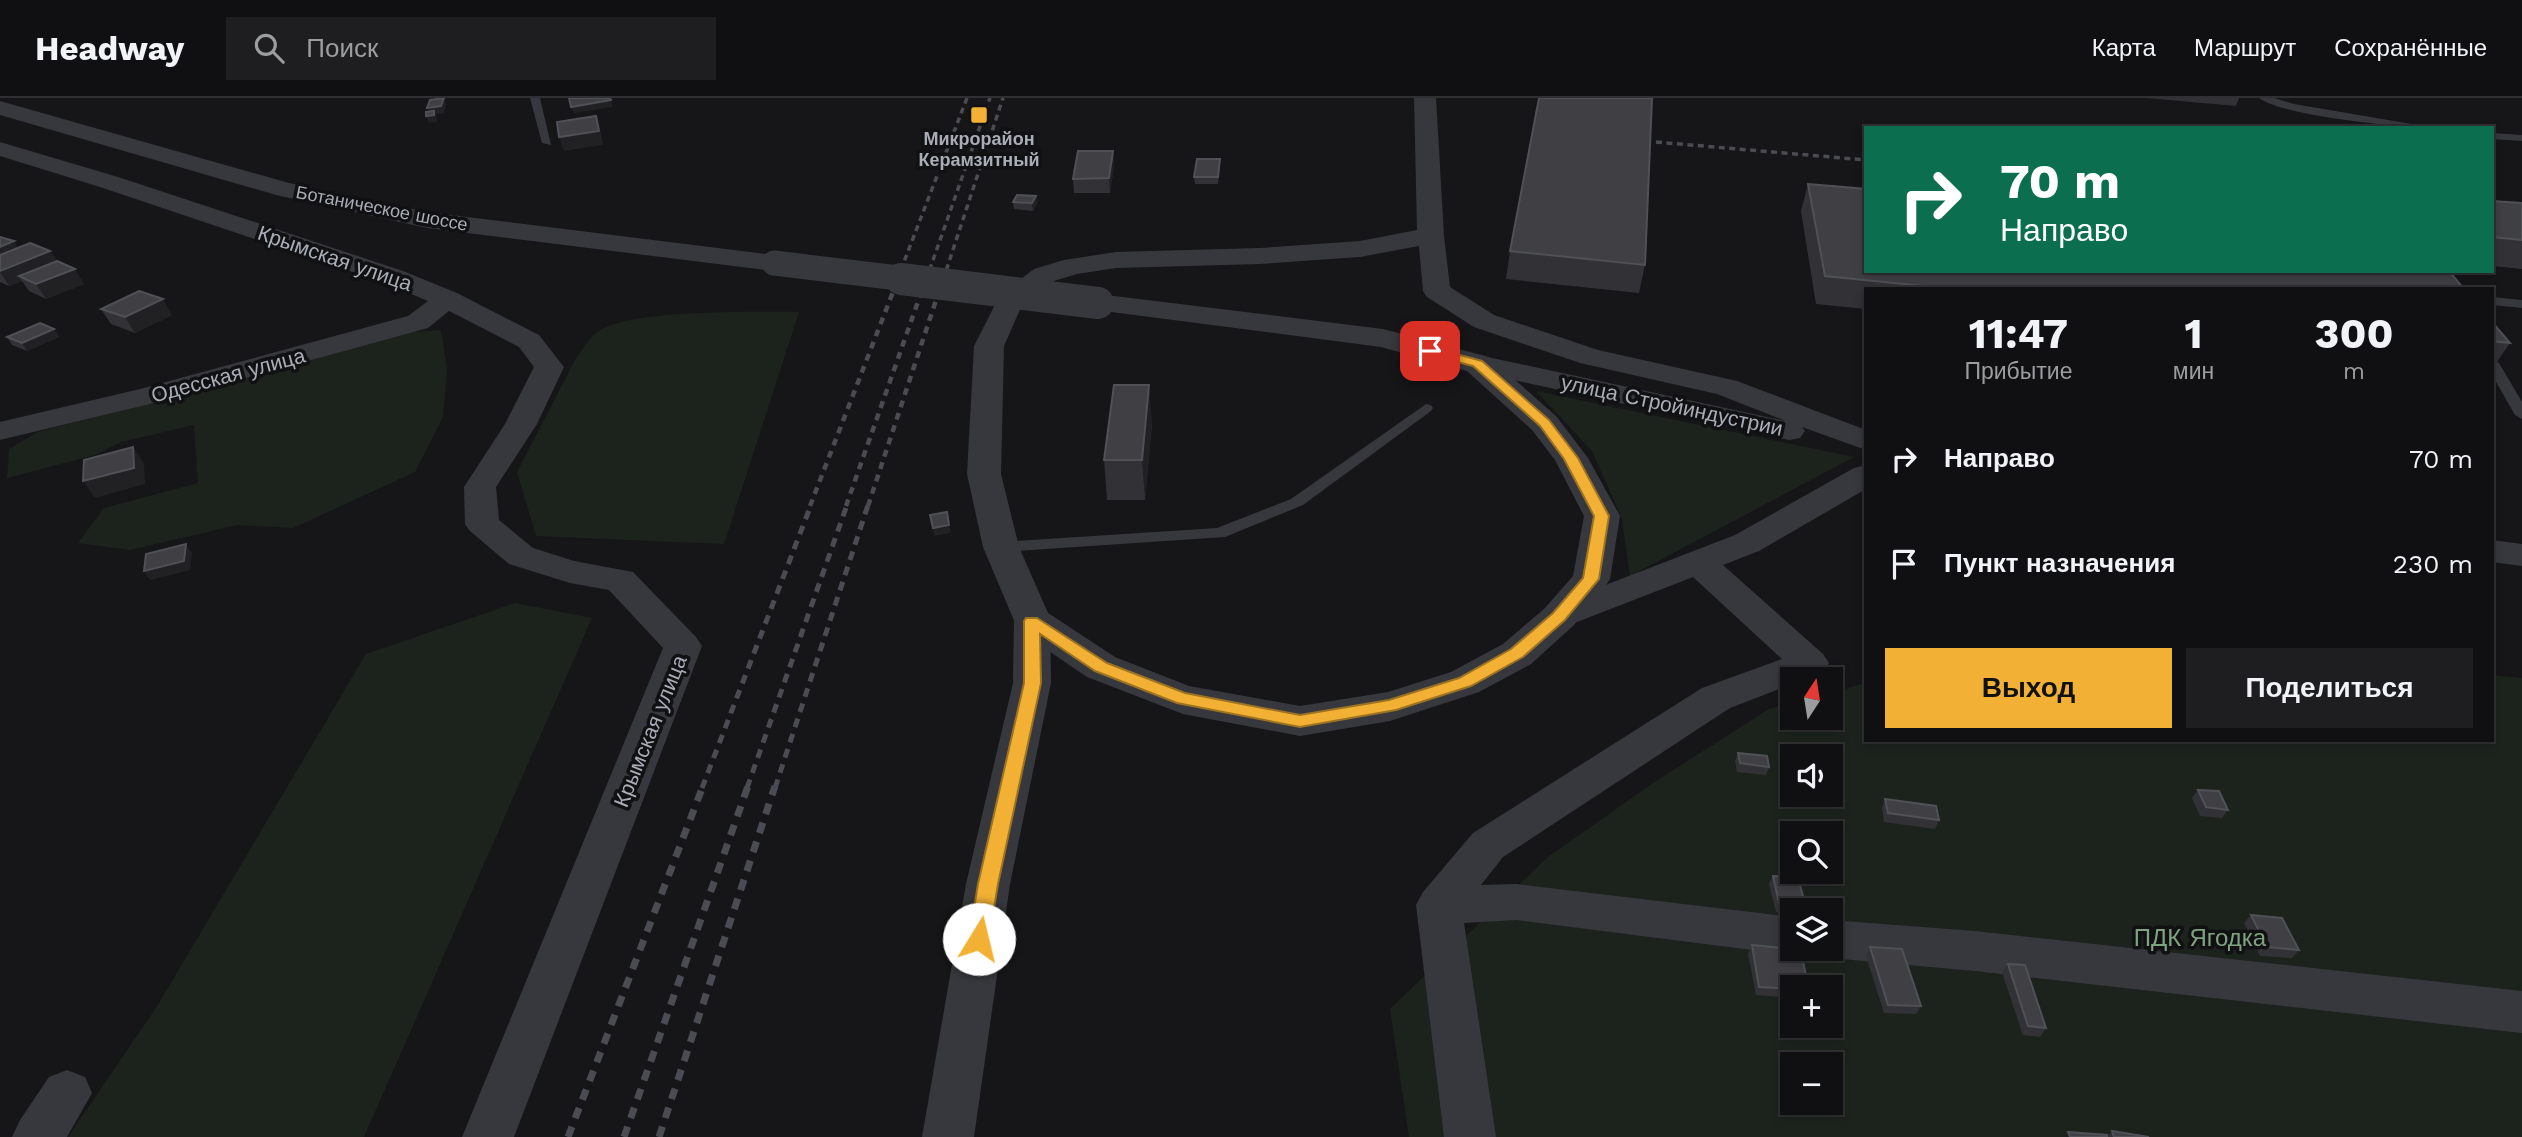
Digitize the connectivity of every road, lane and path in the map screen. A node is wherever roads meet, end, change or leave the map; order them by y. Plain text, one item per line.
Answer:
1 (535, 98) edge
2 (1425, 98) edge
3 (2264, 98) edge
4 (0, 108) edge
5 (2417, 126) edge
6 (2494, 136) edge
7 (2522, 138) edge
8 (547, 143) dead end
9 (0, 149) edge
10 (1431, 236) junction
11 (447, 299) junction
12 (2494, 301) edge
13 (2522, 304) edge
14 (1478, 363) junction
15 (2494, 366) edge
16 (1426, 408) dead end
17 (2522, 415) edge
18 (0, 431) edge
19 (1864, 440) edge
20 (1864, 447) edge
21 (1864, 476) edge
22 (1001, 547) junction
23 (2494, 551) edge
24 (2522, 555) edge
25 (1698, 562) junction
26 (1559, 617) junction
27 (1032, 621) junction
28 (1439, 905) junction
29 (1780, 935) edge
30 (1843, 940) edge
31 (2522, 1012) edge
32 (67, 1093) dead end
33 (38, 1137) edge
34 (488, 1137) edge
35 (948, 1137) edge
36 (1470, 1137) edge

1 - 8 lane
2 - 10 street
3 - 5 lane
4 - 14 street, Ботаническое шоссе, bridge
6 - 7 lane
9 - 11 street, Крымская улица
10 - 19 street
10 - 22 street
11 - 18 street, Одесская улица
11 - 34 street, Крымская улица
12 - 13 lane
14 - 20 street, улица Стройиндустрии
14 - 26 street
15 - 17 lane
16 - 22 lane
21 - 25 street
22 - 27 street
23 - 24 street
25 - 26 street
25 - 28 street
26 - 27 street
27 - 35 street
28 - 29 street
28 - 36 street
30 - 31 street
32 - 33 street

